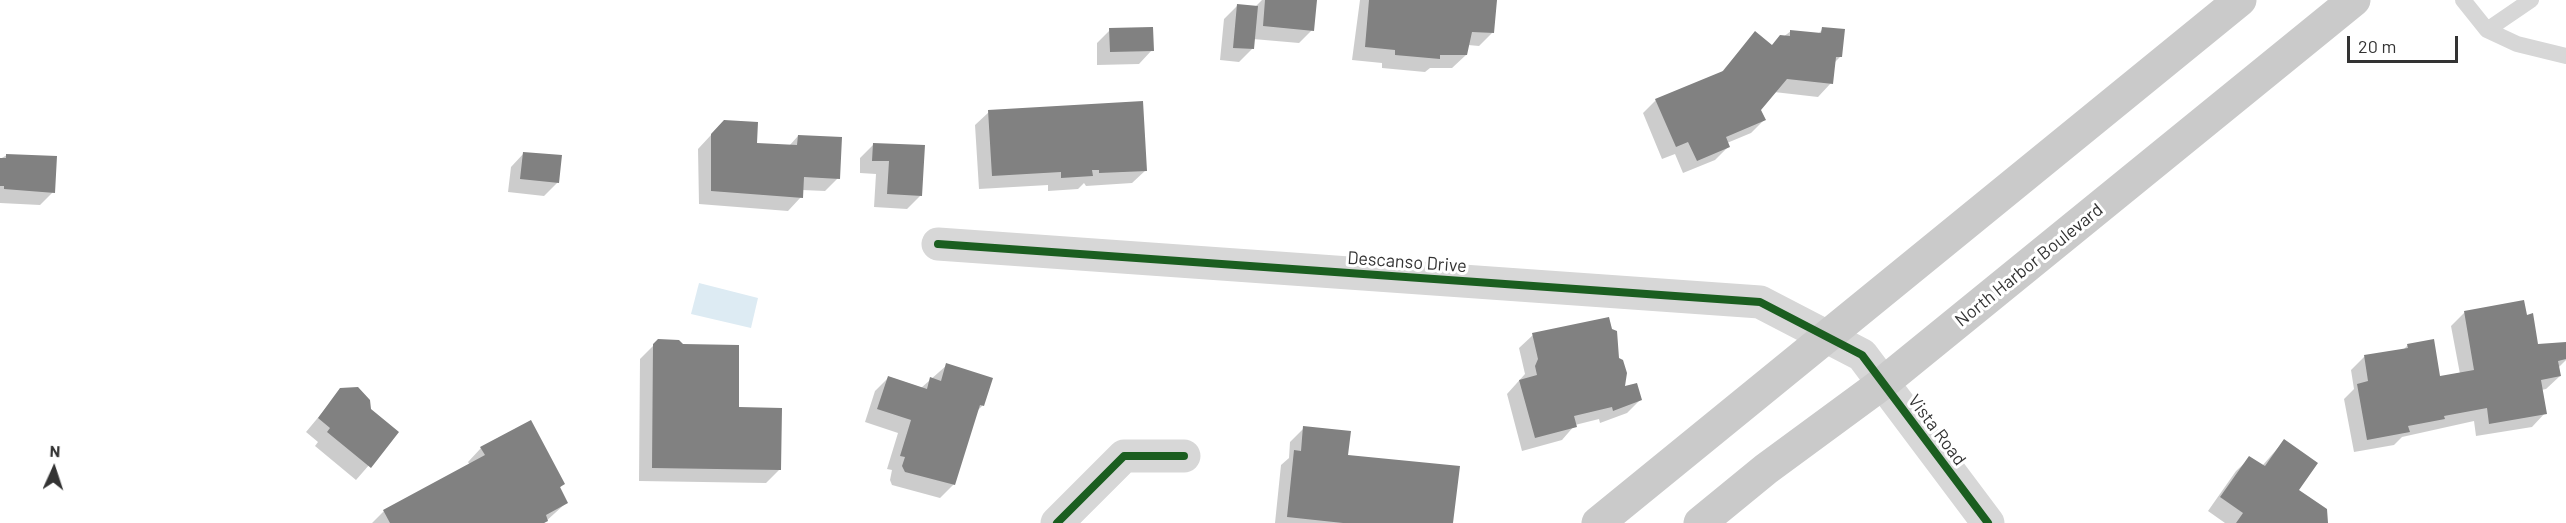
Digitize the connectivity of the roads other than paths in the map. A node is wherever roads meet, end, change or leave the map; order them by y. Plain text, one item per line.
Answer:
1 (2240, 0) edge
2 (2354, 0) edge
3 (2463, 0) edge
4 (2531, 0) edge
5 (2487, 30) junction
6 (2566, 56) edge
7 (938, 244) dead end
8 (1826, 335) junction
9 (1862, 356) joint
10 (1883, 383) junction
11 (1184, 456) dead end
12 (1057, 523) edge
13 (1598, 523) edge
14 (1700, 523) edge
15 (1988, 523) edge

1 - 8 main road
2 - 10 main road, North Harbor Boulevard
3 - 5 lane
4 - 5 lane
5 - 6 lane
7 - 8 street, Descanso Drive
8 - 9 street, Descanso Drive
8 - 13 main road
9 - 10 street, Vista Road
10 - 14 main road, North Harbor Boulevard
10 - 15 street, Vista Road
11 - 12 street

